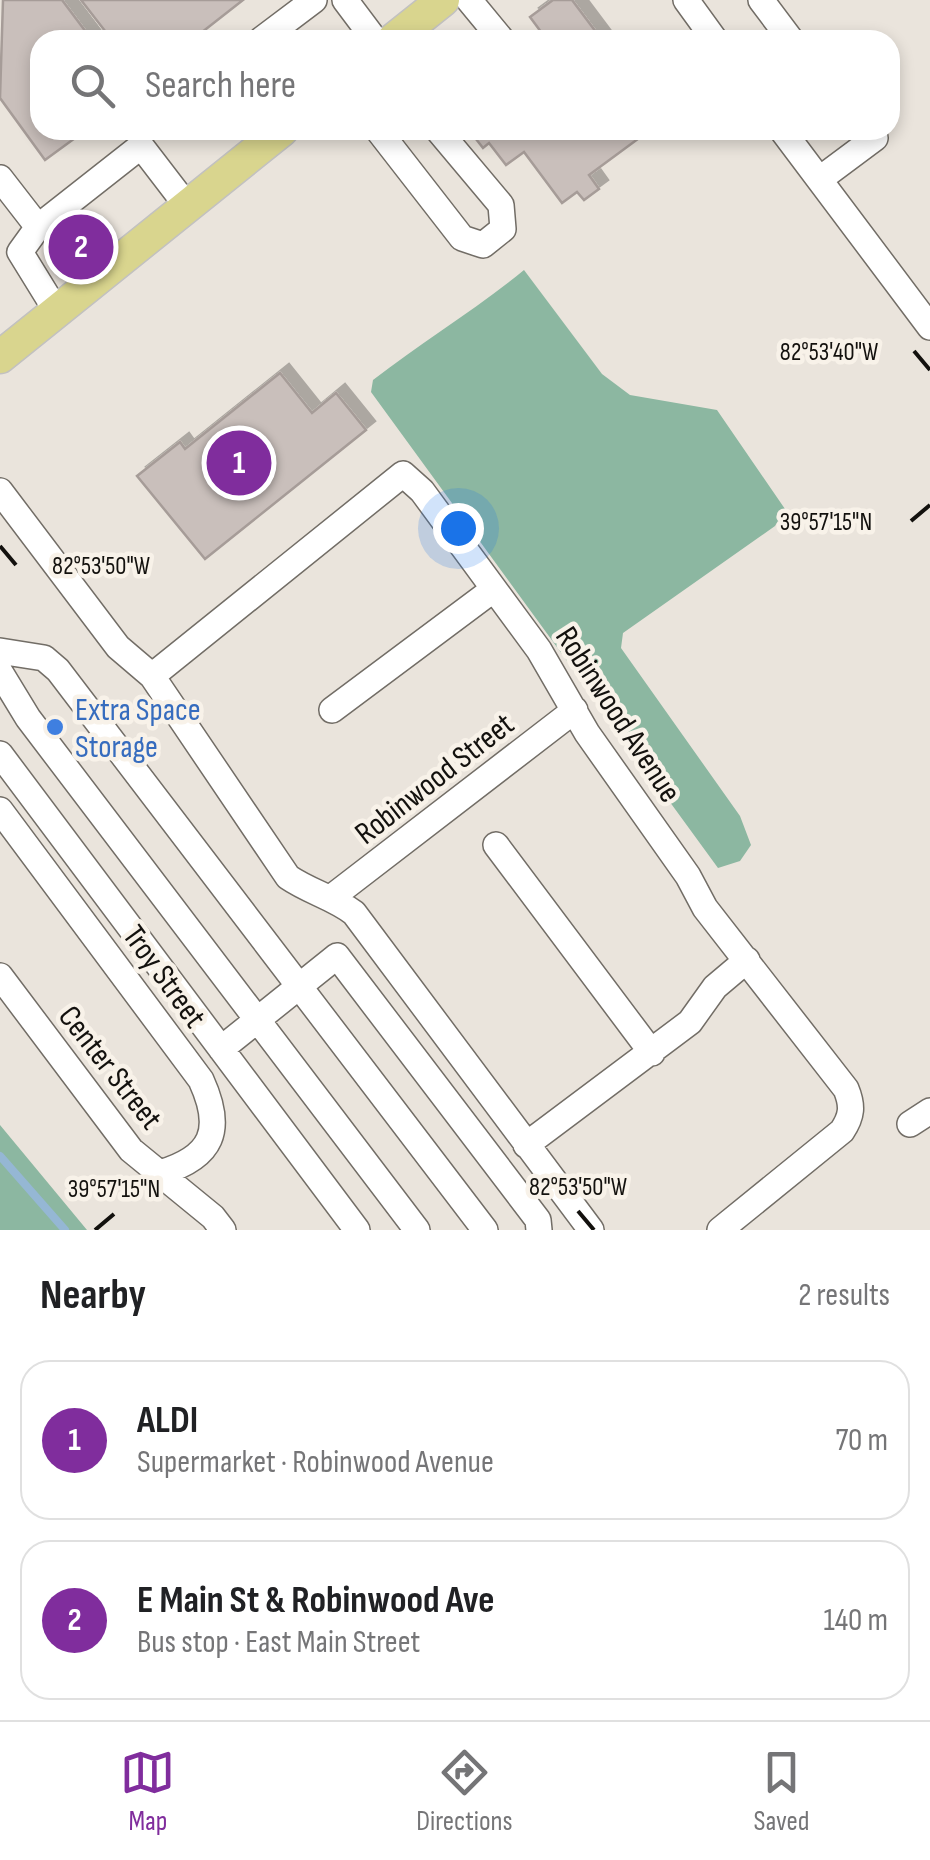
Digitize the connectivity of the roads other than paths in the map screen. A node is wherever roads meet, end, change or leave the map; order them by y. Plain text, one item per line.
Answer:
1 (314, 0) edge
2 (345, 0) edge
3 (469, 0) edge
4 (686, 0) edge
5 (762, 0) edge
6 (274, 30) edge
7 (368, 30) edge
8 (494, 30) edge
9 (708, 30) edge
10 (784, 30) edge
11 (270, 140) edge
12 (386, 140) edge
13 (446, 140) edge
14 (790, 140) edge
15 (872, 140) edge
16 (0, 178) edge
17 (820, 179) junction
18 (187, 206) junction
19 (38, 228) junction
20 (57, 312) junction
21 (930, 327) edge
22 (0, 358) edge
23 (5, 510) edge
24 (494, 589) junction
25 (0, 651) edge
26 (0, 672) edge
27 (152, 676) junction
28 (332, 710) dead end
29 (575, 710) junction
30 (0, 754) edge
31 (0, 810) edge
32 (496, 845) dead end
33 (332, 897) junction
34 (747, 960) junction
35 (0, 976) edge
36 (299, 986) junction
37 (256, 1020) junction
38 (221, 1048) junction
39 (652, 1052) junction
40 (526, 1145) junction
41 (160, 1173) junction
42 (223, 1230) edge
43 (357, 1230) edge
44 (417, 1230) edge
45 (485, 1230) edge
46 (539, 1230) edge
47 (592, 1230) edge
48 (720, 1230) edge

1 - 6 street
2 - 7 street
3 - 8 street
4 - 9 street
5 - 10 street
11 - 18 main road
12 - 13 street
14 - 17 street
15 - 17 street
16 - 19 street
17 - 21 street
18 - 19 street
18 - 20 main road
19 - 20 street
20 - 22 main road
23 - 27 street
24 - 27 street, Robinwood Avenue
24 - 28 street
24 - 29 street, Robinwood Avenue
25 - 36 street
26 - 37 street
27 - 33 street
29 - 33 street, Robinwood Street
29 - 34 street, Robinwood Avenue
30 - 38 street
31 - 41 street, Troy Street
32 - 39 street
33 - 40 street
34 - 39 street
34 - 48 street, Robinwood Avenue
35 - 41 street, Center Street
36 - 37 street
36 - 45 street
36 - 46 street
37 - 38 street
37 - 44 street
38 - 43 street
39 - 40 street
40 - 47 street
41 - 42 street, Center Street

